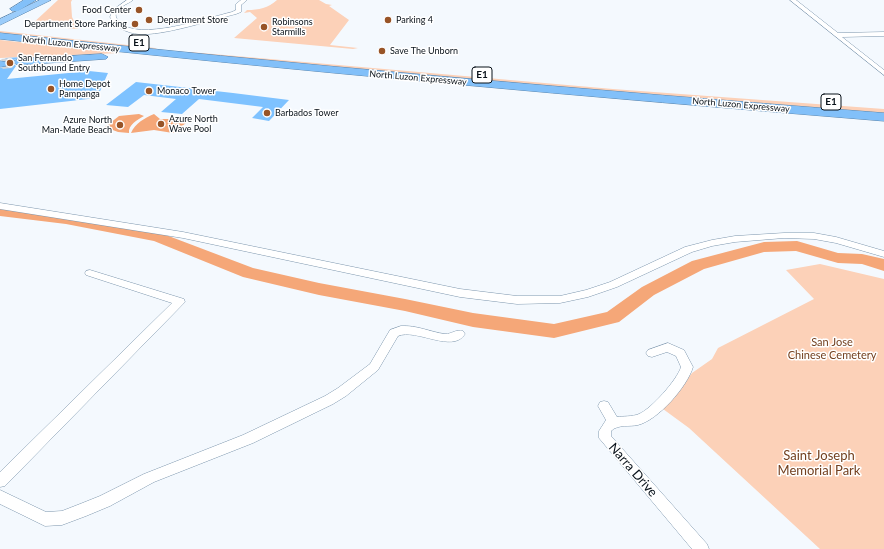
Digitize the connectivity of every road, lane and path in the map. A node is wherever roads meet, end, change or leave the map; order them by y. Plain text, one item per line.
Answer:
1 (31, 0) edge
2 (35, 0) edge
3 (47, 0) edge
4 (130, 0) edge
5 (244, 0) edge
6 (794, 0) edge
7 (15, 9) junction
8 (0, 22) edge
9 (884, 34) edge
10 (836, 35) junction
11 (0, 36) edge
12 (227, 60) junction
13 (18, 62) tunnel mouth
14 (884, 73) edge
15 (884, 106) edge
16 (884, 117) edge
17 (0, 206) edge
18 (884, 254) edge
19 (90, 273) dead end
20 (459, 334) dead end
21 (652, 353) dead end
22 (604, 406) dead end
23 (613, 422) junction
24 (0, 481) edge
25 (0, 497) edge
26 (702, 549) edge

1 - 7 highway
2 - 7 highway
3 - 8 highway
4 - 5 street
6 - 10 street
7 - 8 highway
8 - 15 highway, North Luzon Expressway / E1
9 - 10 street
10 - 14 street
11 - 12 highway, North Luzon Expressway / E1
12 - 13 highway
12 - 16 highway, North Luzon Expressway / E1
17 - 18 street
19 - 24 street
20 - 25 street
21 - 23 street
22 - 23 street
23 - 26 street, Narra Drive

